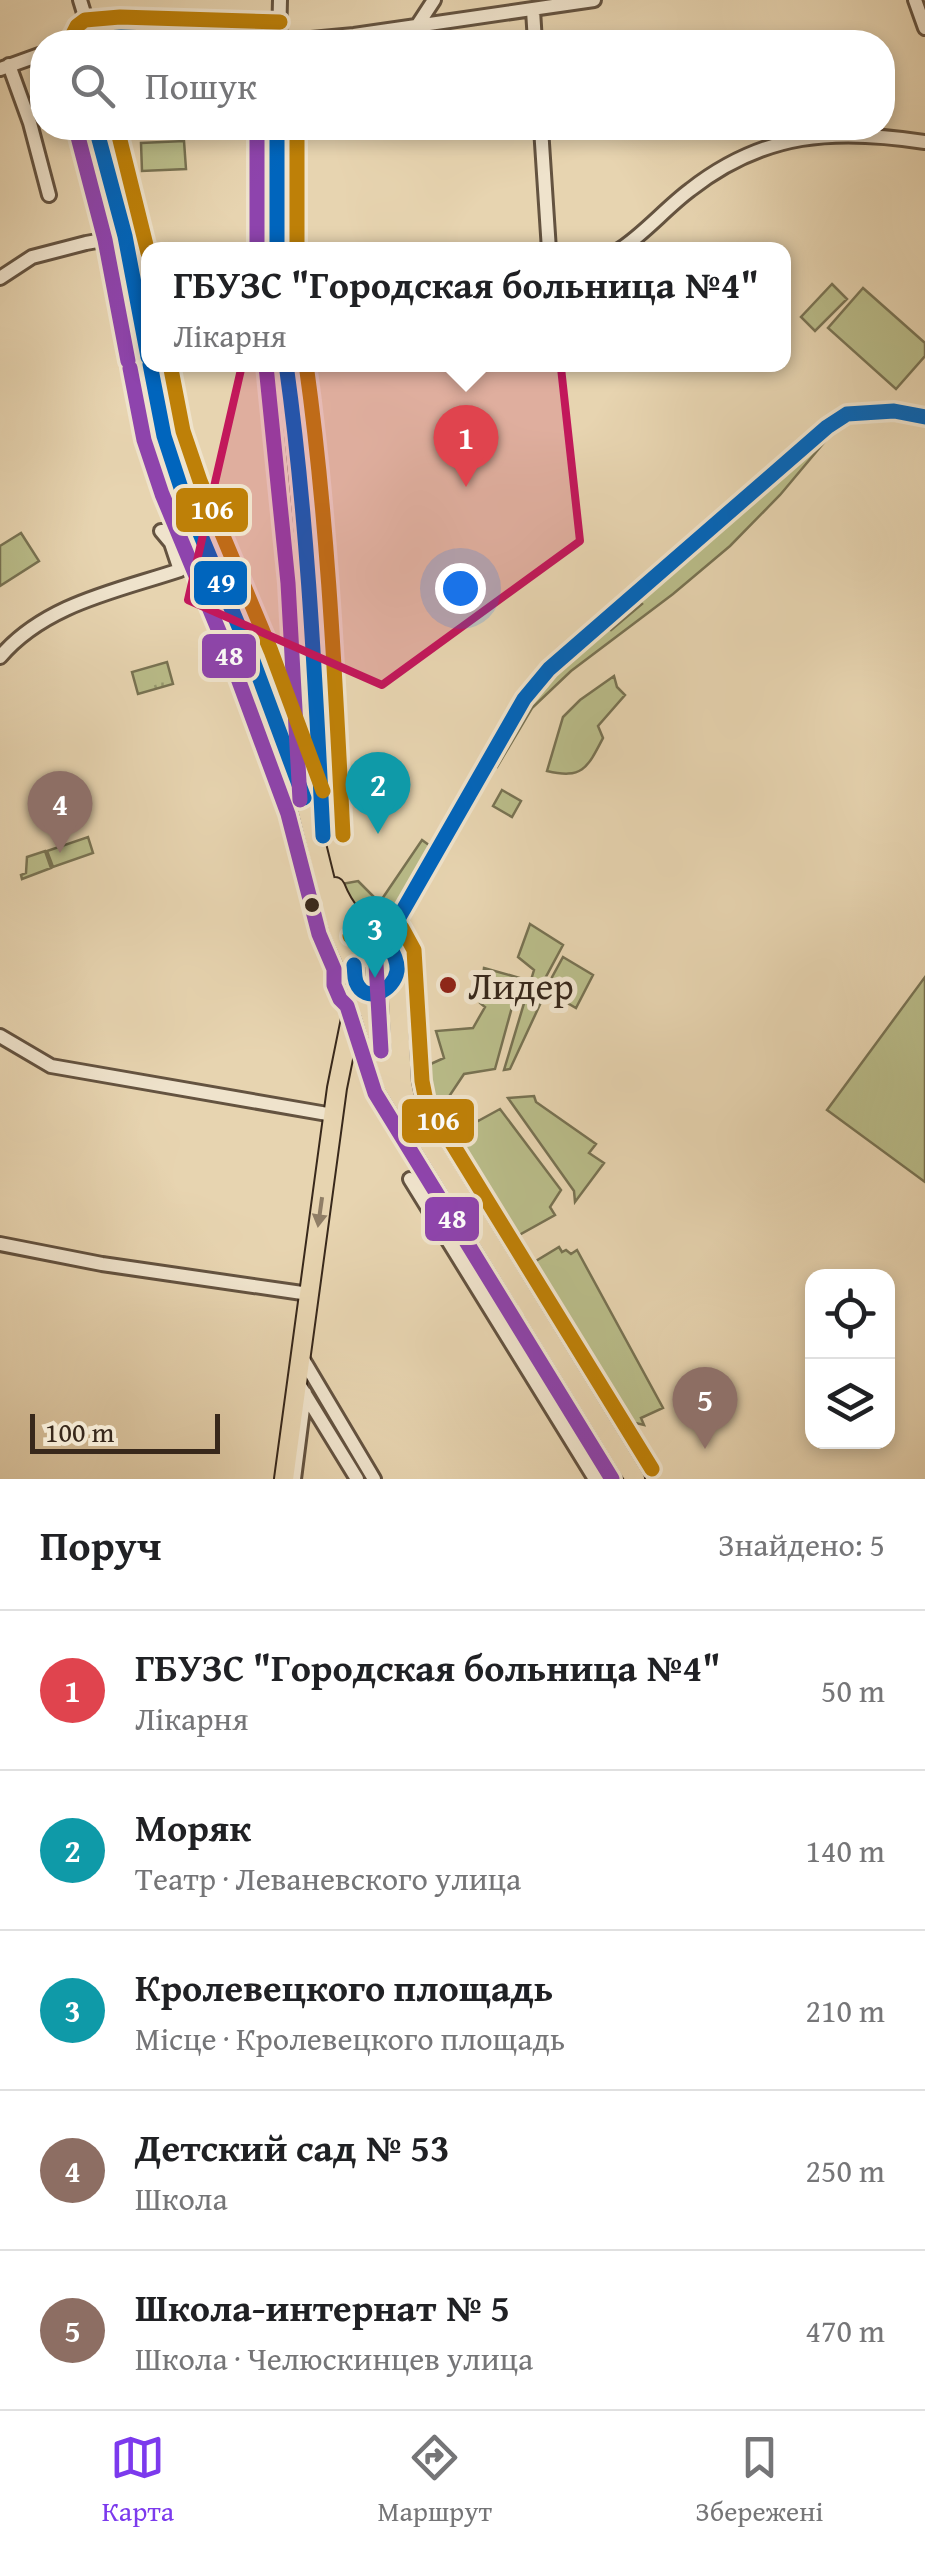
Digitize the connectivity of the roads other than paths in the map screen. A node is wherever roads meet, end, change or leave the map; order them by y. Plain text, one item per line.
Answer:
1 (80, 0) edge
2 (280, 0) edge
3 (434, 0) edge
4 (594, 0) edge
5 (914, 0) edge
6 (533, 10) junction
7 (417, 26) junction
8 (925, 28) edge
9 (86, 30) edge
10 (279, 30) edge
11 (382, 30) edge
12 (534, 30) edge
13 (30, 58) edge
14 (4, 67) edge
15 (30, 122) edge
16 (895, 139) edge
17 (35, 140) edge
18 (99, 140) edge
19 (277, 140) edge
20 (542, 140) edge
21 (801, 140) edge
22 (925, 142) edge
23 (49, 195) dead end
24 (125, 236) junction
25 (277, 242) edge
26 (548, 242) edge
27 (628, 242) edge
28 (0, 278) edge
29 (141, 319) edge
30 (152, 372) edge
31 (287, 372) edge
32 (925, 417) edge
33 (197, 530) junction
34 (0, 657) edge
35 (314, 807) junction
36 (382, 940) junction
37 (354, 965) junction
38 (397, 977) junction
39 (361, 991) junction
40 (0, 1036) edge
41 (407, 1108) junction
42 (333, 1115) junction
43 (410, 1179) dead end
44 (0, 1244) edge
45 (305, 1294) junction
46 (527, 1306) junction
47 (500, 1324) junction
48 (300, 1355) junction
49 (301, 1387) junction
50 (284, 1479) edge
51 (294, 1479) edge
52 (357, 1479) edge
53 (374, 1479) edge
54 (595, 1479) edge
55 (635, 1479) edge

1 - 9 street
2 - 10 street
3 - 7 street
4 - 6 street
5 - 8 street
6 - 7 street
6 - 12 street
7 - 11 street
13 - 14 street
14 - 15 street
16 - 22 street
17 - 23 street
18 - 24 main road
19 - 25 main road
20 - 26 street
21 - 27 street
24 - 28 street
24 - 29 main road
30 - 33 main road
31 - 35 main road
32 - 36 street
33 - 34 street
33 - 35 main road
35 - 36 main road
35 - 37 main road
36 - 37 main road
36 - 38 main road
37 - 39 main road
38 - 39 main road
38 - 41 main road
39 - 41 main road
39 - 42 main road
40 - 42 street
41 - 46 main road
42 -> 45 main road
43 - 47 street
44 - 45 street
45 - 48 main road
46 - 47 street
46 - 55 main road
47 - 54 street
48 - 49 main road
48 - 53 street
49 - 50 main road
49 - 51 street
49 - 52 street

